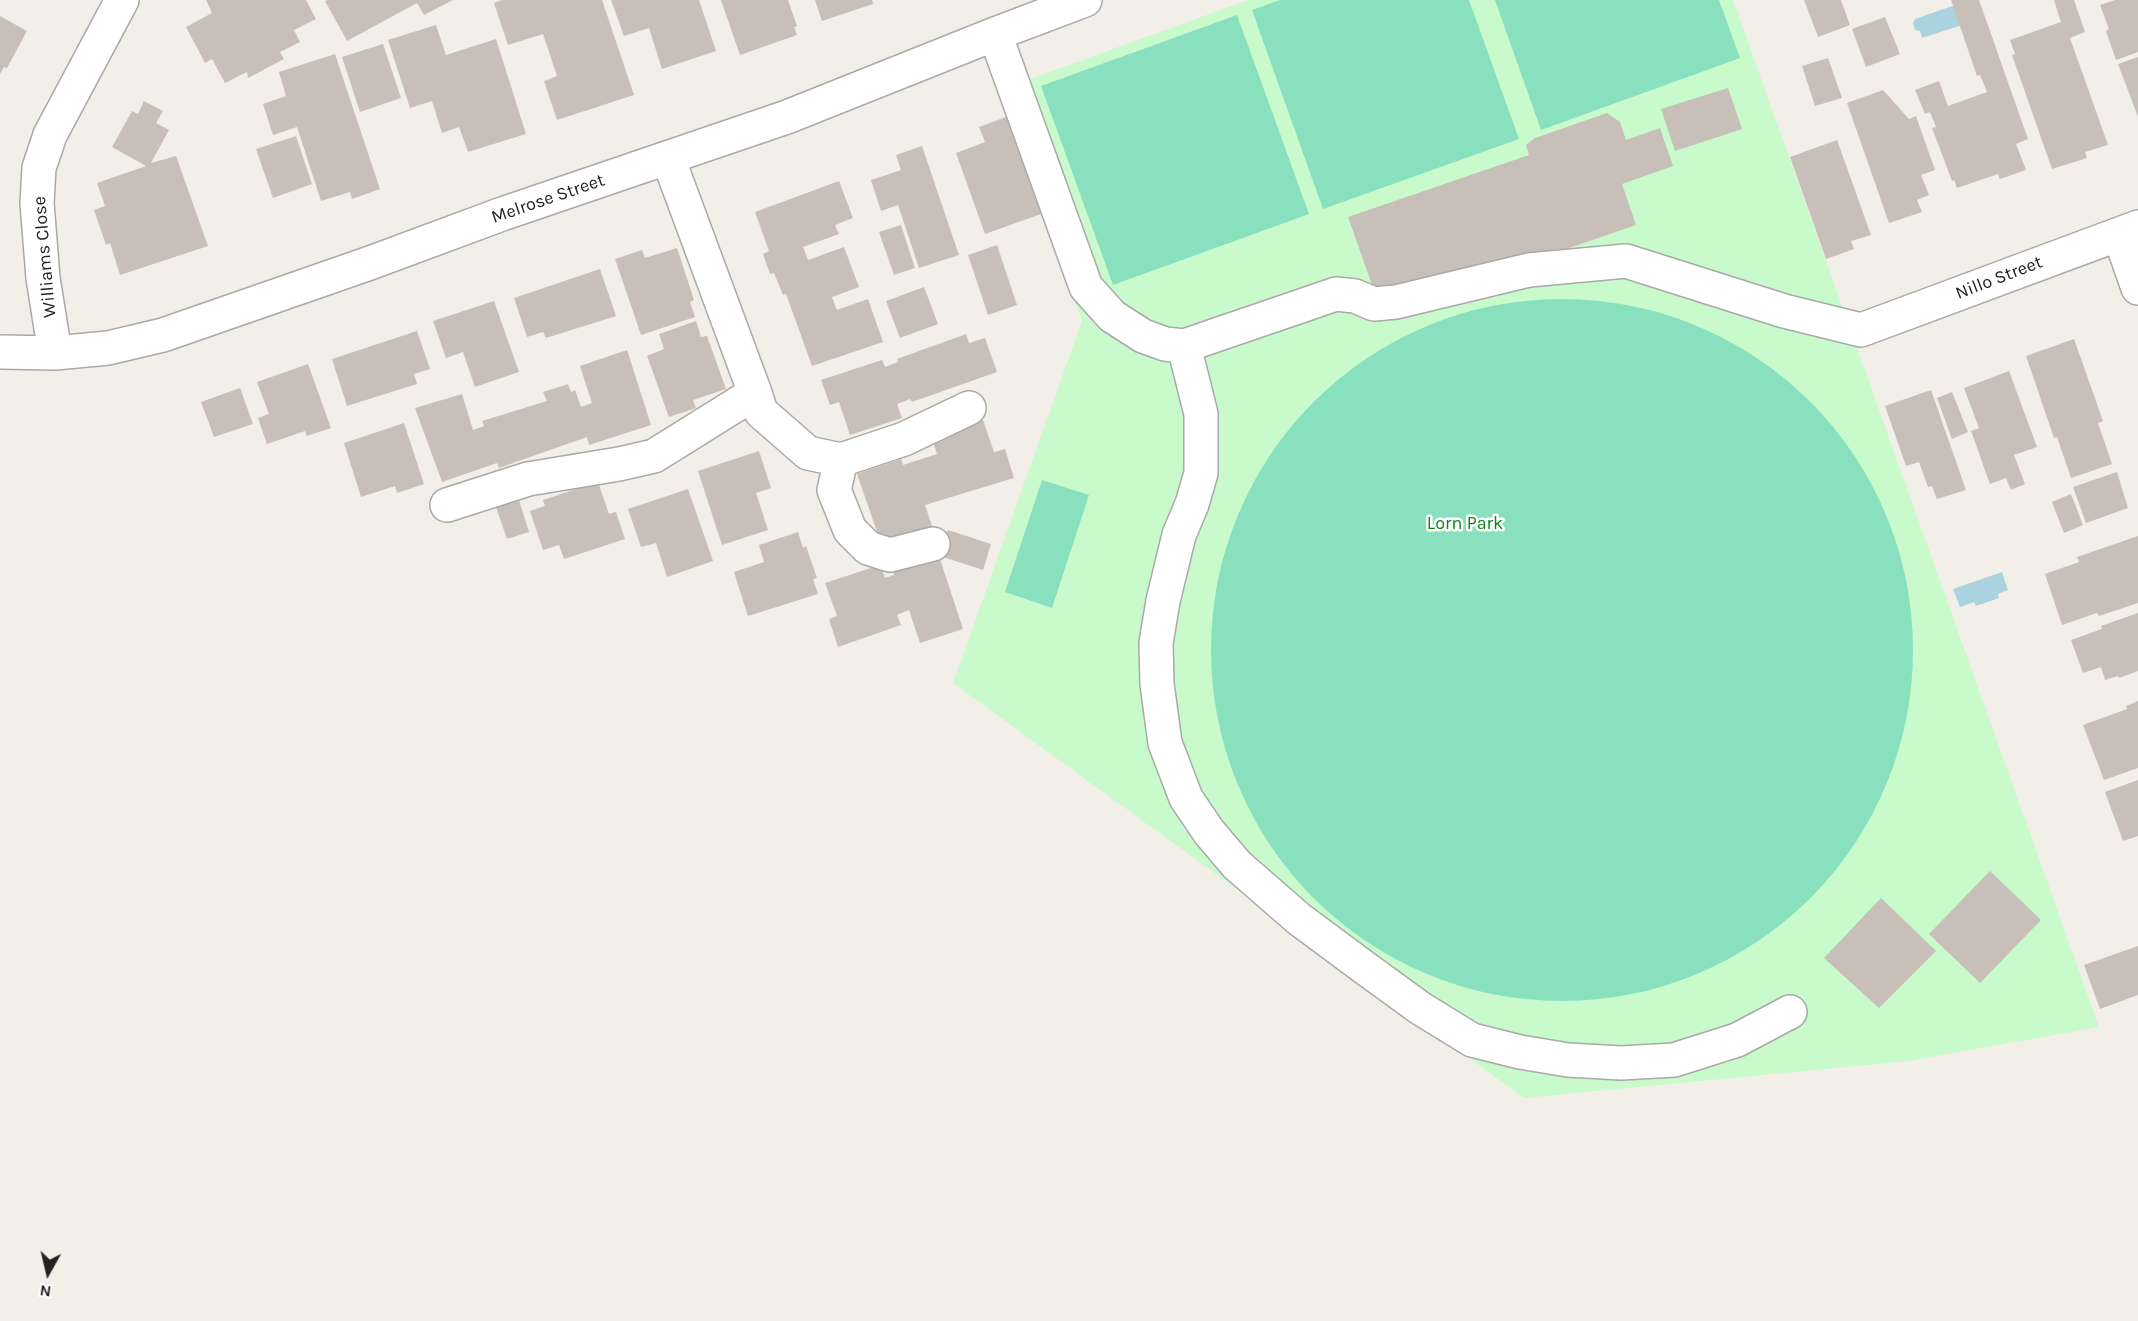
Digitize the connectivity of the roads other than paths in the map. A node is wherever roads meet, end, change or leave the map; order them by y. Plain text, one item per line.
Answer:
1 (122, 0) edge
2 (1085, 0) edge
3 (995, 34) junction
4 (668, 158) junction
5 (2128, 230) edge
6 (2138, 288) edge
7 (1184, 346) junction
8 (0, 352) edge
9 (56, 353) junction
10 (754, 393) junction
11 (969, 408) dead end
12 (841, 460) junction
13 (447, 505) dead end
14 (933, 544) dead end
15 (1790, 1012) dead end

1 - 9 street, Williams Close
2 - 3 street, Melrose Street
3 - 4 street, Melrose Street
3 - 7 street
4 - 9 street, Melrose Street
4 - 10 street
5 - 6 street
5 - 7 street, Nillo Street
7 - 15 street
8 - 9 street, Melrose Street
10 - 12 street
10 - 13 street
11 - 12 street
12 - 14 street

